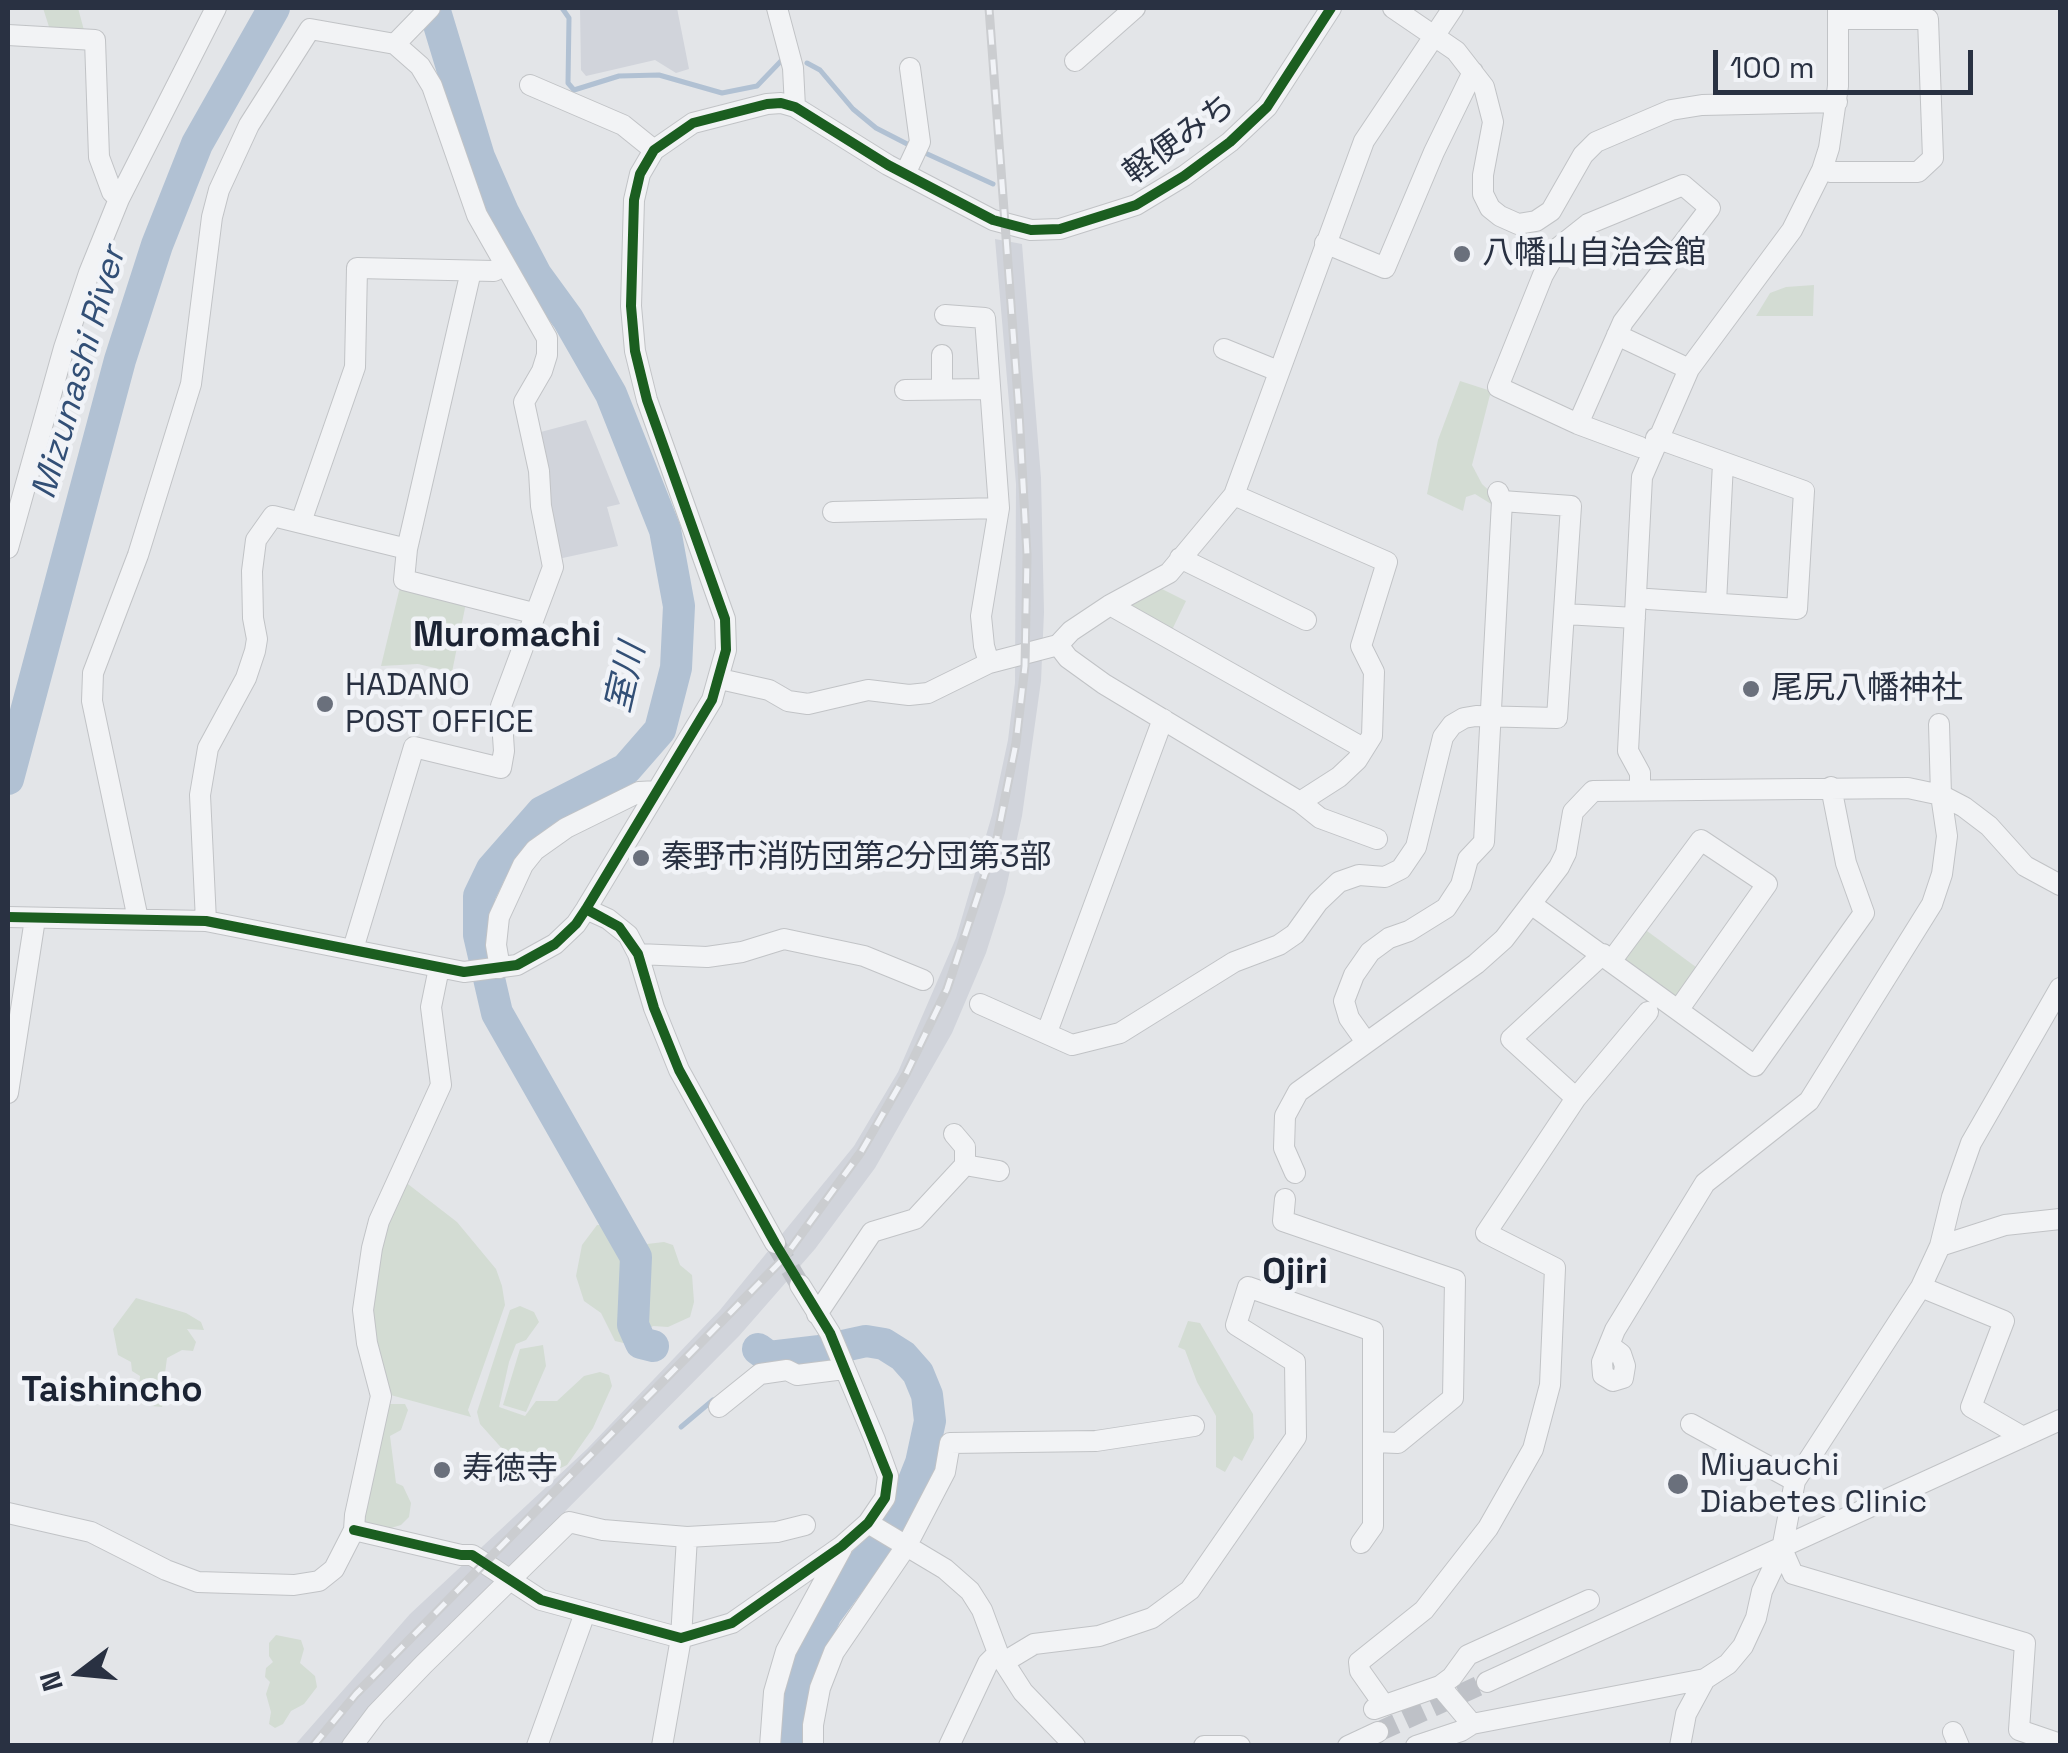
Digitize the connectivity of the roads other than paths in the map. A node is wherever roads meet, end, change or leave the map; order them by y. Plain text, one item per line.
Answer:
1 (216, 8) edge
2 (778, 8) edge
3 (1134, 8) edge
4 (1331, 8) edge
5 (1393, 8) edge
6 (1454, 8) edge
7 (1838, 14) edge
8 (423, 15) edge
9 (8, 35) edge
10 (1437, 36) junction
11 (396, 44) junction
12 (1074, 61) dead end
13 (910, 68) dead end
14 (1472, 72) junction
15 (530, 85) dead end
16 (1837, 102) junction
17 (795, 107) junction
18 (654, 150) junction
19 (913, 157) junction
20 (1822, 170) junction
21 (119, 199) junction
22 (1325, 243) junction
23 (356, 245) dead end
24 (504, 266) junction
25 (357, 268) junction
26 (471, 271) junction
27 (944, 316) dead end
28 (1617, 335) junction
29 (1224, 349) dead end
30 (942, 355) dead end
31 (1688, 369) junction
32 (1278, 372) junction
33 (942, 389) junction
34 (990, 389) junction
35 (905, 390) dead end
36 (1578, 424) junction
37 (1648, 443) junction
38 (1723, 463) junction
39 (1234, 495) junction
40 (999, 508) junction
41 (833, 512) dead end
42 (300, 522) junction
43 (8, 548) edge
44 (407, 548) junction
45 (1180, 558) junction
46 (1648, 599) dead end
47 (1716, 603) junction
48 (1110, 604) junction
49 (533, 614) junction
50 (1565, 614) junction
51 (1635, 618) junction
52 (1306, 620) dead end
53 (1058, 646) junction
54 (990, 663) junction
55 (720, 679) junction
56 (1490, 716) junction
57 (1162, 719) junction
58 (1939, 724) dead end
59 (1363, 748) junction
60 (1830, 787) junction
61 (1640, 789) junction
62 (657, 791) junction
63 (1941, 796) junction
64 (1300, 802) junction
65 (1377, 840) dead end
66 (2060, 885) edge
67 (1531, 904) junction
68 (586, 909) junction
69 (23, 918) edge
70 (138, 919) junction
71 (206, 921) junction
72 (353, 949) junction
73 (638, 954) junction
74 (1607, 957) junction
75 (440, 968) junction
76 (499, 968) junction
77 (923, 980) dead end
78 (2060, 988) edge
79 (980, 1004) dead end
80 (1679, 1009) junction
81 (1648, 1012) dead end
82 (1048, 1032) junction
83 (1366, 1042) junction
84 (8, 1093) edge
85 (1576, 1098) junction
86 (954, 1134) dead end
87 (965, 1166) junction
88 (1000, 1171) dead end
89 (1295, 1173) dead end
90 (1285, 1199) dead end
91 (2060, 1219) edge
92 (775, 1243) tunnel mouth
93 (1940, 1246) junction
94 (800, 1285) tunnel mouth
95 (1921, 1287) junction
96 (818, 1314) junction
97 (1609, 1345) dead end
98 (843, 1365) junction
99 (719, 1407) dead end
100 (2060, 1420) edge
101 (1707, 1425) dead end
102 (1194, 1426) dead end
103 (2023, 1438) junction
104 (1374, 1442) junction
105 (1795, 1481) junction
106 (8, 1512) edge
107 (868, 1523) junction
108 (805, 1525) dead end
109 (354, 1530) junction
110 (687, 1537) junction
111 (903, 1544) junction
112 (1360, 1544) dead end
113 (842, 1546) junction
114 (1782, 1549) junction
115 (510, 1578) junction
116 (1590, 1600) dead end
117 (585, 1613) junction
118 (681, 1638) junction
119 (1001, 1658) junction
120 (1704, 1679) junction
121 (1487, 1682) tunnel mouth
122 (1440, 1686) junction
123 (1472, 1724) junction
124 (1378, 1732) tunnel mouth
125 (2060, 1744) edge
126 (352, 1746) edge
127 (538, 1746) edge
128 (662, 1746) edge
129 (770, 1746) edge
130 (813, 1746) edge
131 (949, 1746) edge
132 (1075, 1746) edge
133 (1204, 1746) edge
134 (1240, 1746) edge
135 (1348, 1746) edge
136 (1416, 1746) edge
137 (1680, 1746) edge

1 - 21 street
2 - 17 street
3 - 12 street
4 - 19 street, 軽便みち
5 - 10 street
6 - 10 street
7 - 16 street
7 - 20 street
8 - 11 street
9 - 21 street
10 - 14 street
10 - 22 street
11 - 24 street
11 - 70 street
13 - 19 street
14 - 16 street
14 - 22 street
15 - 18 street
16 - 20 street
17 - 18 street
17 - 19 street, 軽便みち
18 - 55 street
20 - 31 street
21 - 43 street
22 - 32 street
23 - 25 street
24 - 26 street
24 - 49 street
25 - 26 street
25 - 42 street
26 - 44 street
27 - 34 street
28 - 31 street
28 - 36 street
28 - 36 street
29 - 32 street
30 - 33 street
31 - 37 street
32 - 39 street
33 - 34 street
33 - 35 street
34 - 40 street
36 - 37 street
37 - 38 street
37 - 51 street
38 - 47 street
38 - 47 street
39 - 45 street
39 - 59 street
40 - 41 street
40 - 54 street
42 - 44 street
42 - 71 street
44 - 49 street
45 - 48 street
45 - 52 street
46 - 47 street
48 - 53 street
48 - 59 street
49 - 72 street
50 - 51 street
50 - 56 street
50 - 56 street
51 - 61 street
53 - 54 street
53 - 57 street
54 - 55 street
55 - 62 street
56 - 82 street
56 - 83 street
57 - 64 street
57 - 82 street
58 - 63 street
59 - 64 street
60 - 61 street
60 - 63 street
60 - 80 street
61 - 67 street
62 - 68 street
62 - 76 street
63 - 66 street
63 - 97 street
64 - 65 street
67 - 74 street
67 - 83 street
68 - 73 street
68 - 76 street
69 - 70 street
69 - 84 street
70 - 71 street
71 - 72 street
72 - 75 street
73 - 77 street
73 - 92 street
74 - 80 street
74 - 80 street
74 - 85 street
75 - 76 street
75 - 109 street
78 - 93 street
79 - 82 street
81 - 85 street
83 - 89 street
85 - 122 street
86 - 87 street
87 - 88 street
87 - 96 street
90 - 104 street
91 - 93 street
93 - 95 street
94 - 96 street
95 - 103 street
95 - 105 street
96 - 98 street
98 - 99 street
98 - 107 street
100 - 103 street
101 - 105 street
102 - 111 street
103 - 114 street
104 - 112 street
104 - 119 street
105 - 114 street
106 - 109 street
107 - 111 street
107 - 113 street
108 - 110 street
109 - 115 street
110 - 115 street
110 - 118 street
111 - 119 street
111 - 130 street
113 - 118 street
113 - 129 street
114 - 120 street
114 - 121 street
114 - 125 street
115 - 117 street
115 - 126 street
116 - 122 street
117 - 118 street
117 - 127 street
118 - 128 street
119 - 131 street
119 - 132 street
120 - 123 street
120 - 137 street
122 - 123 street
123 - 136 street
124 - 135 street
133 - 134 street

